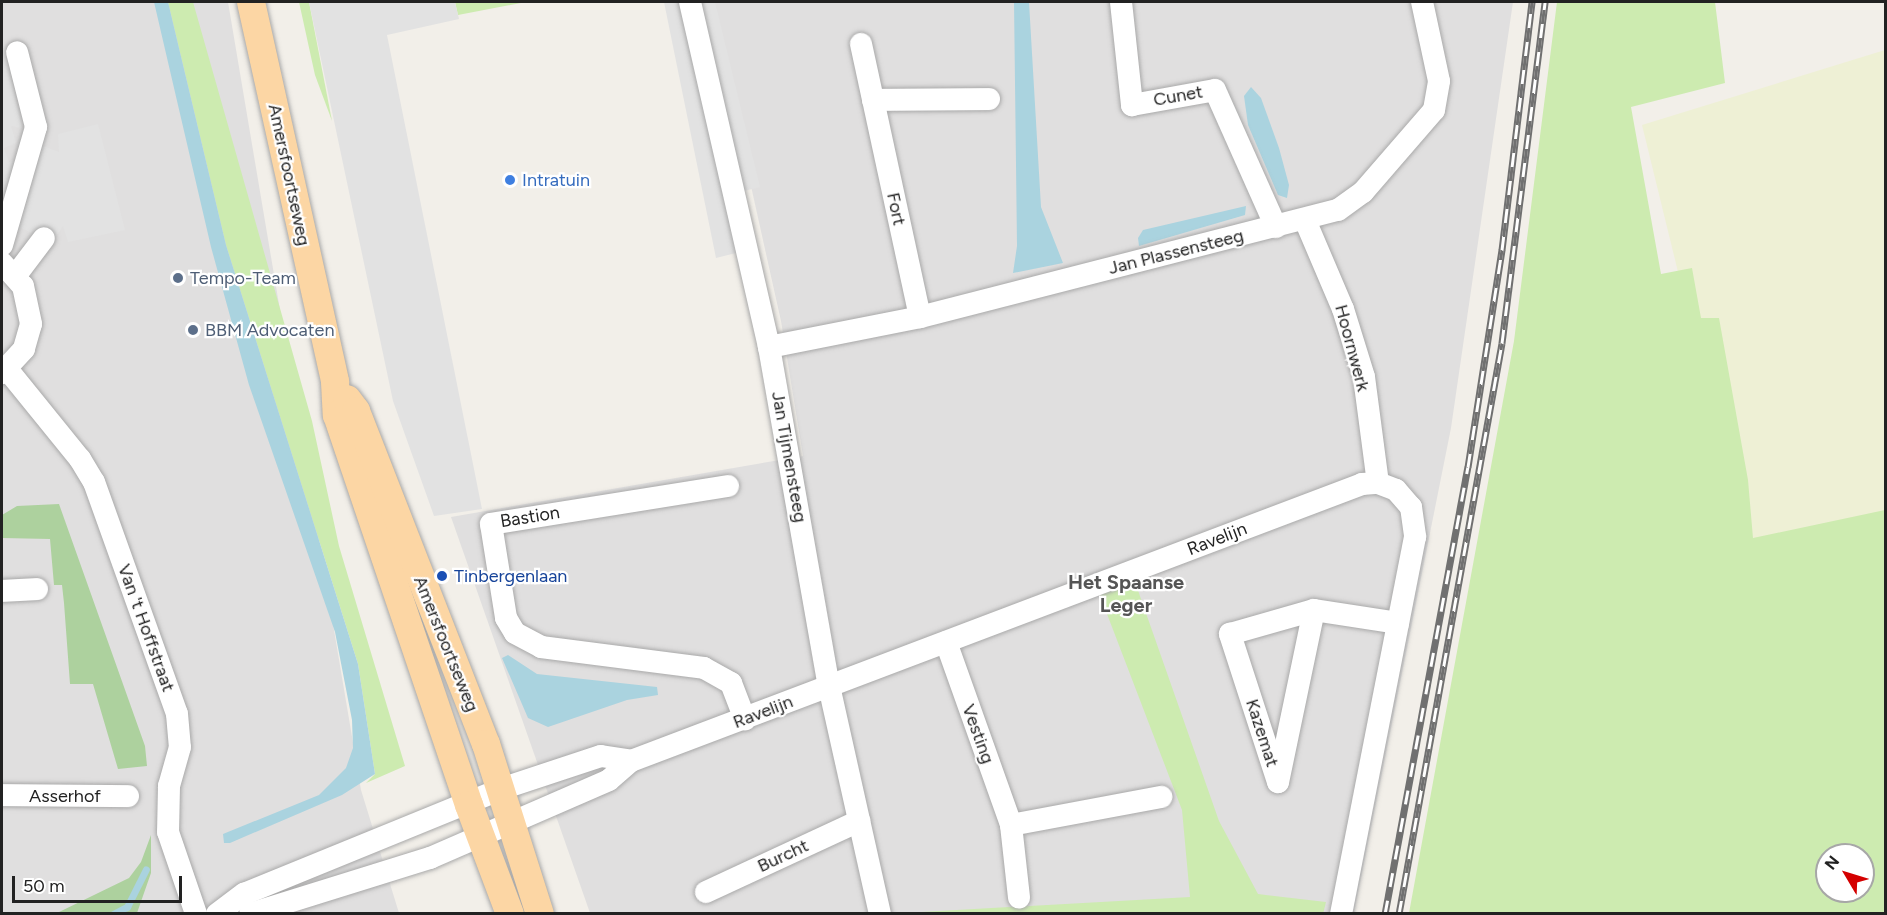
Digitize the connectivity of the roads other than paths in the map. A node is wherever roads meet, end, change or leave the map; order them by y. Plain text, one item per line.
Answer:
1 (251, 2) edge
2 (690, 2) edge
3 (1121, 2) edge
4 (1422, 2) edge
5 (861, 44) dead end
6 (17, 52) dead end
7 (989, 99) dead end
8 (873, 100) junction
9 (1305, 220) junction
10 (1276, 226) junction
11 (44, 238) dead end
12 (2, 244) edge
13 (9, 269) edge
14 (920, 317) junction
15 (770, 347) junction
16 (4, 371) edge
17 (335, 382) junction
18 (1378, 483) junction
19 (728, 486) dead end
20 (37, 589) dead end
21 (2, 591) edge
22 (1314, 610) junction
23 (1398, 623) junction
24 (946, 642) junction
25 (829, 686) junction
26 (745, 719) junction
27 (631, 761) junction
28 (501, 789) junction
29 (2, 795) edge
30 (128, 796) dead end
31 (1161, 797) dead end
32 (469, 805) junction
33 (859, 820) junction
34 (511, 825) junction
35 (1011, 825) junction
36 (482, 836) junction
37 (706, 892) dead end
38 (1019, 898) dead end
39 (196, 914) edge
40 (217, 914) edge
41 (250, 914) edge
42 (510, 914) edge
43 (540, 914) edge
44 (880, 914) edge
45 (1341, 914) edge

1 - 17 main road, Amersfoortseweg
2 - 15 street, Jan Tijmensteeg
3 - 10 street, Cunet
4 - 9 street, Jan Plassensteeg
5 - 8 street, Fort
6 - 12 street
7 - 8 street
8 - 14 street, Fort
9 - 10 street, Jan Plassensteeg
9 - 18 street, Hoornwerk
10 - 14 street, Jan Plassensteeg
11 - 13 street
13 - 16 street, Van 't Hoffstraat
14 - 15 street, Jan Plassensteeg
15 - 25 street, Jan Tijmensteeg
16 - 39 street, Van 't Hoffstraat
17 - 28 main road, Amersfoortseweg
17 - 32 main road, Amersfoortseweg
18 - 23 street
18 - 24 street, Ravelijn
19 - 26 street, Bastion
20 - 21 street
22 - 22 street, Kazemat
22 - 23 street, Kazemat
23 - 45 street
24 - 25 street, Ravelijn
24 - 35 street, Vesting
25 - 26 street, Ravelijn
25 - 33 street, Jan Tijmensteeg
26 - 27 street, Ravelijn
27 - 28 street, Ravelijn
27 - 34 street, Ravelijn
28 - 32 street, Ravelijn
28 - 34 main road, Amersfoortseweg
29 - 30 street, Asserhof
31 - 35 street
32 - 36 main road, Amersfoortseweg
32 - 40 street
33 - 37 street, Burcht
33 - 44 street, Jan Tijmensteeg
34 - 36 street, Ravelijn
34 - 43 main road, Amersfoortseweg
35 - 38 street, Vesting
36 - 41 street
36 - 42 main road, Amersfoortseweg

